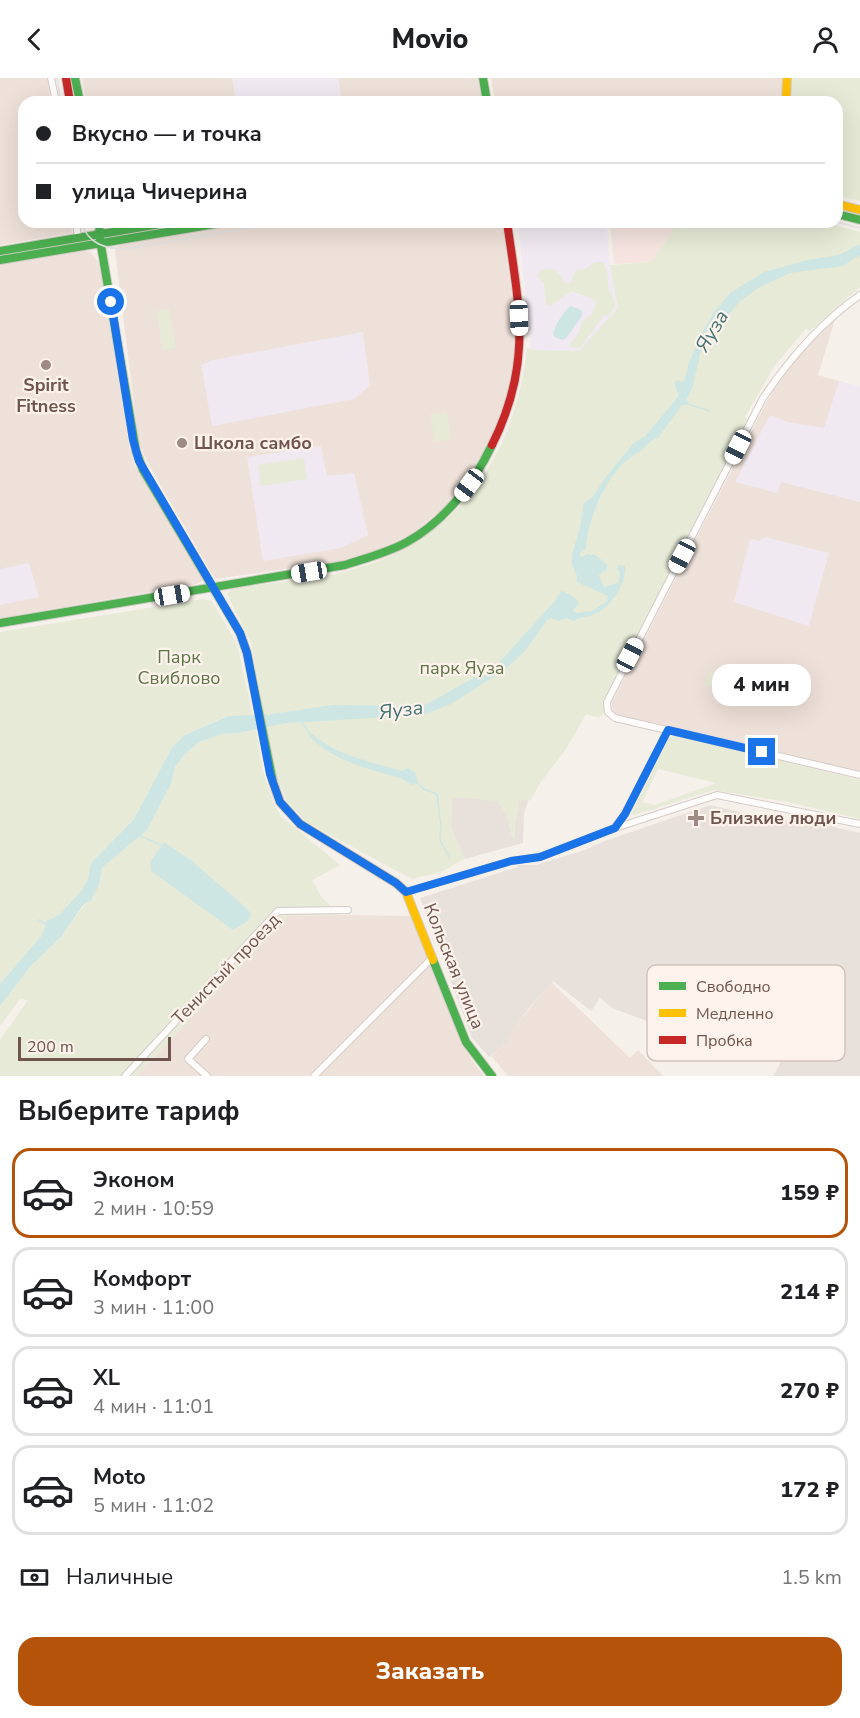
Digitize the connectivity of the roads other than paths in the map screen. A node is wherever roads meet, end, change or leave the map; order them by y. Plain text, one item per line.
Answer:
1 (51, 78) edge
2 (66, 78) edge
3 (75, 78) edge
4 (483, 78) edge
5 (787, 78) edge
6 (55, 96) edge
7 (69, 96) edge
8 (79, 96) edge
9 (486, 96) edge
10 (786, 96) edge
11 (843, 206) edge
12 (860, 210) edge
13 (843, 216) edge
14 (860, 220) edge
15 (77, 228) edge
16 (95, 228) edge
17 (100, 228) edge
18 (147, 228) edge
19 (182, 228) edge
20 (508, 228) edge
21 (78, 238) junction
22 (100, 239) junction
23 (0, 250) edge
24 (0, 260) edge
25 (860, 295) edge
26 (213, 587) junction
27 (0, 622) edge
28 (668, 730) junction
29 (860, 775) edge
30 (860, 824) edge
31 (615, 828) junction
32 (406, 892) junction
33 (348, 910) dead end
34 (433, 957) junction
35 (206, 1039) dead end
36 (125, 1076) edge
37 (207, 1076) edge
38 (314, 1076) edge
39 (492, 1076) edge

1 - 6 street
2 - 7 main road
3 - 8 main road
4 - 9 main road
5 - 10 main road
11 - 12 main road
13 - 14 main road
15 - 21 street
16 - 22 main road
17 - 22 main road
18 - 22 main road
19 - 22 main road
20 - 26 main road
21 - 22 main road
21 - 23 main road
22 - 24 main road
22 - 26 main road, Кольская улица
25 - 28 street
26 - 27 main road
26 - 32 main road, Кольская улица
28 - 29 street
28 - 31 street
30 - 31 street
31 - 32 street
32 - 34 main road, Кольская улица
33 - 36 street, Тенистый проезд
34 - 38 street
34 - 39 main road, Кольская улица
35 - 37 street

